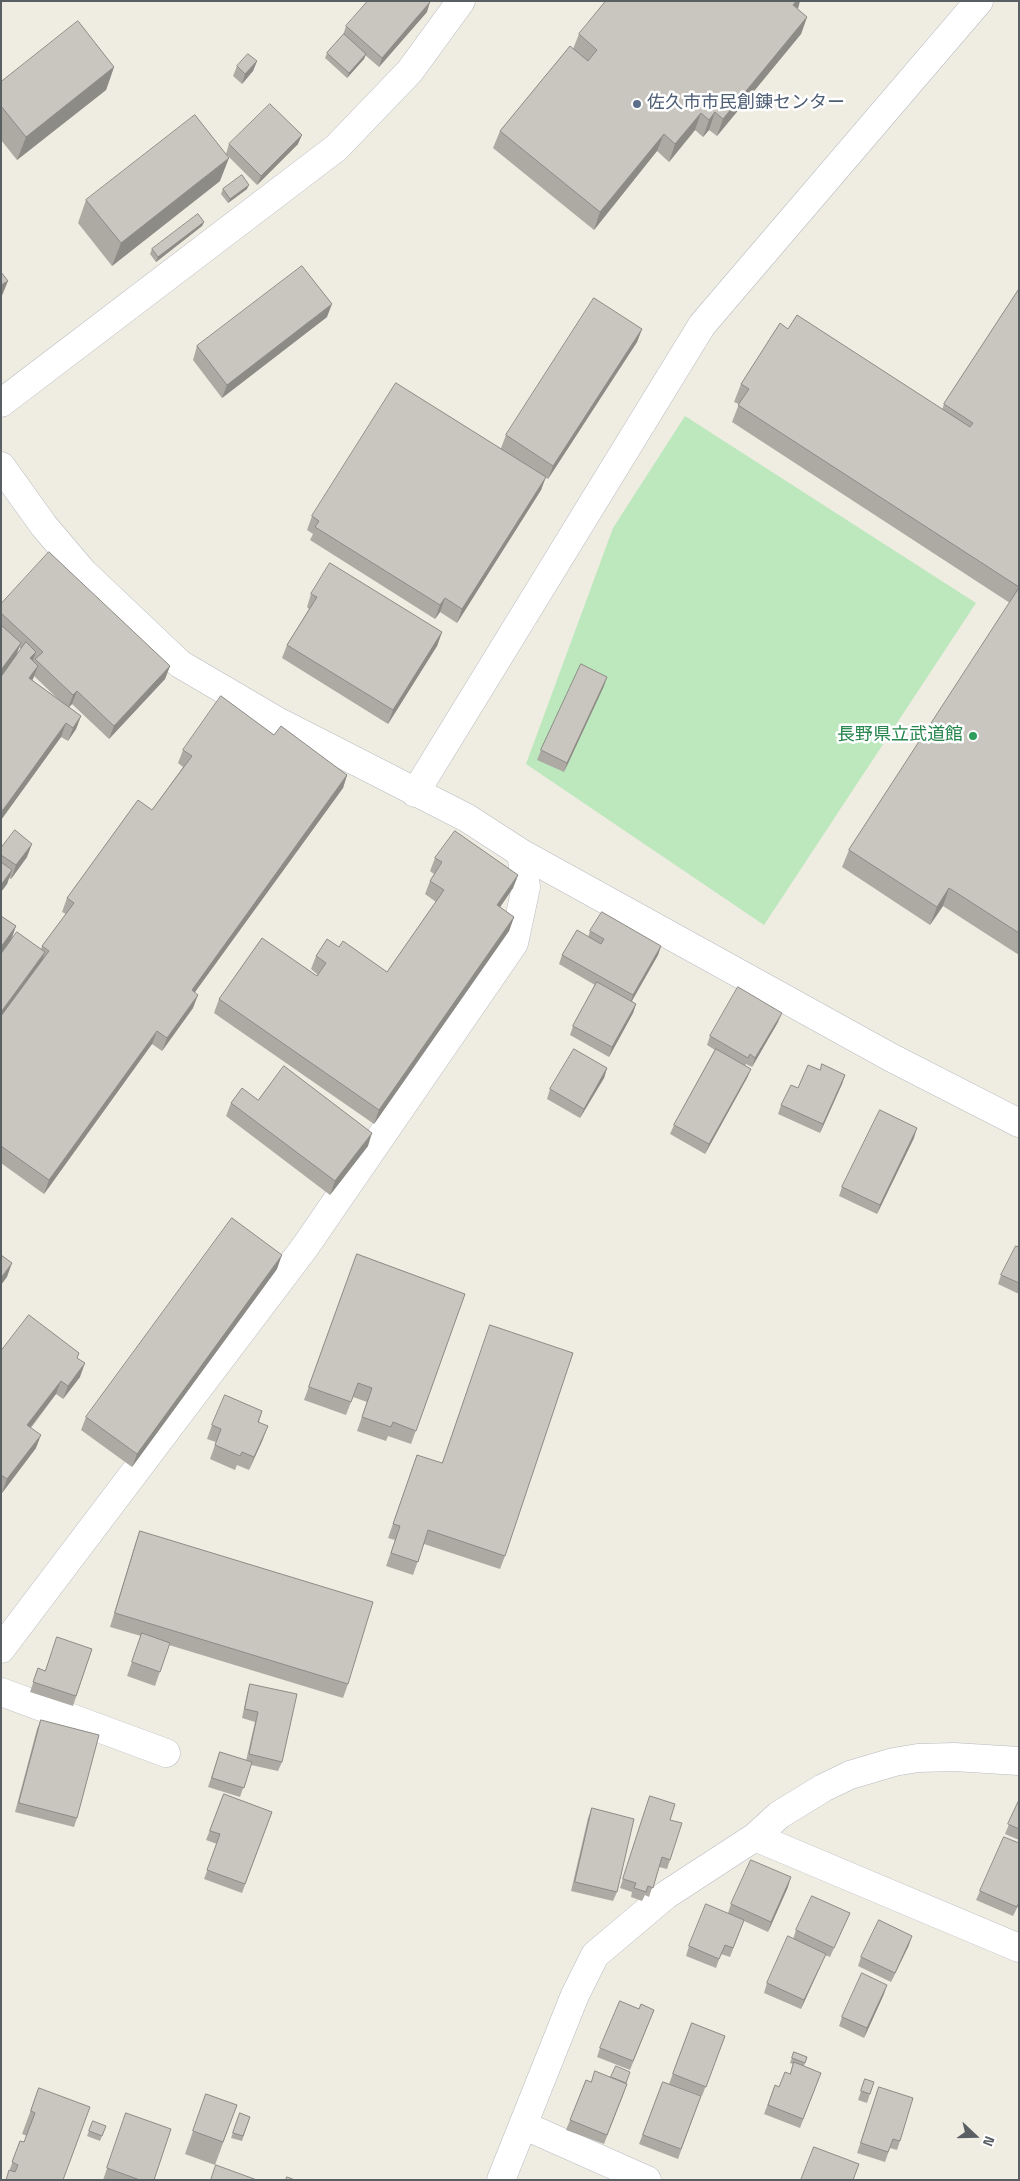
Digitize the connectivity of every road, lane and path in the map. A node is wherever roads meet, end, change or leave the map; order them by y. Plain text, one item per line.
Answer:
1 (461, 1) edge
2 (979, 1) edge
3 (1, 403) edge
4 (1, 466) edge
5 (415, 793) junction
6 (521, 854) junction
7 (1019, 1123) edge
8 (1, 1649) edge
9 (1, 1692) edge
10 (166, 1753) dead end
11 (1019, 1761) edge
12 (755, 1837) junction
13 (1019, 1948) edge
14 (523, 2125) junction
15 (501, 2180) edge
16 (647, 2180) edge

1 - 3 street
2 - 5 street
4 - 5 street
5 - 6 street
6 - 7 street
6 - 8 street
9 - 10 street
11 - 12 street
12 - 13 street
12 - 14 street
14 - 15 street
14 - 16 street

